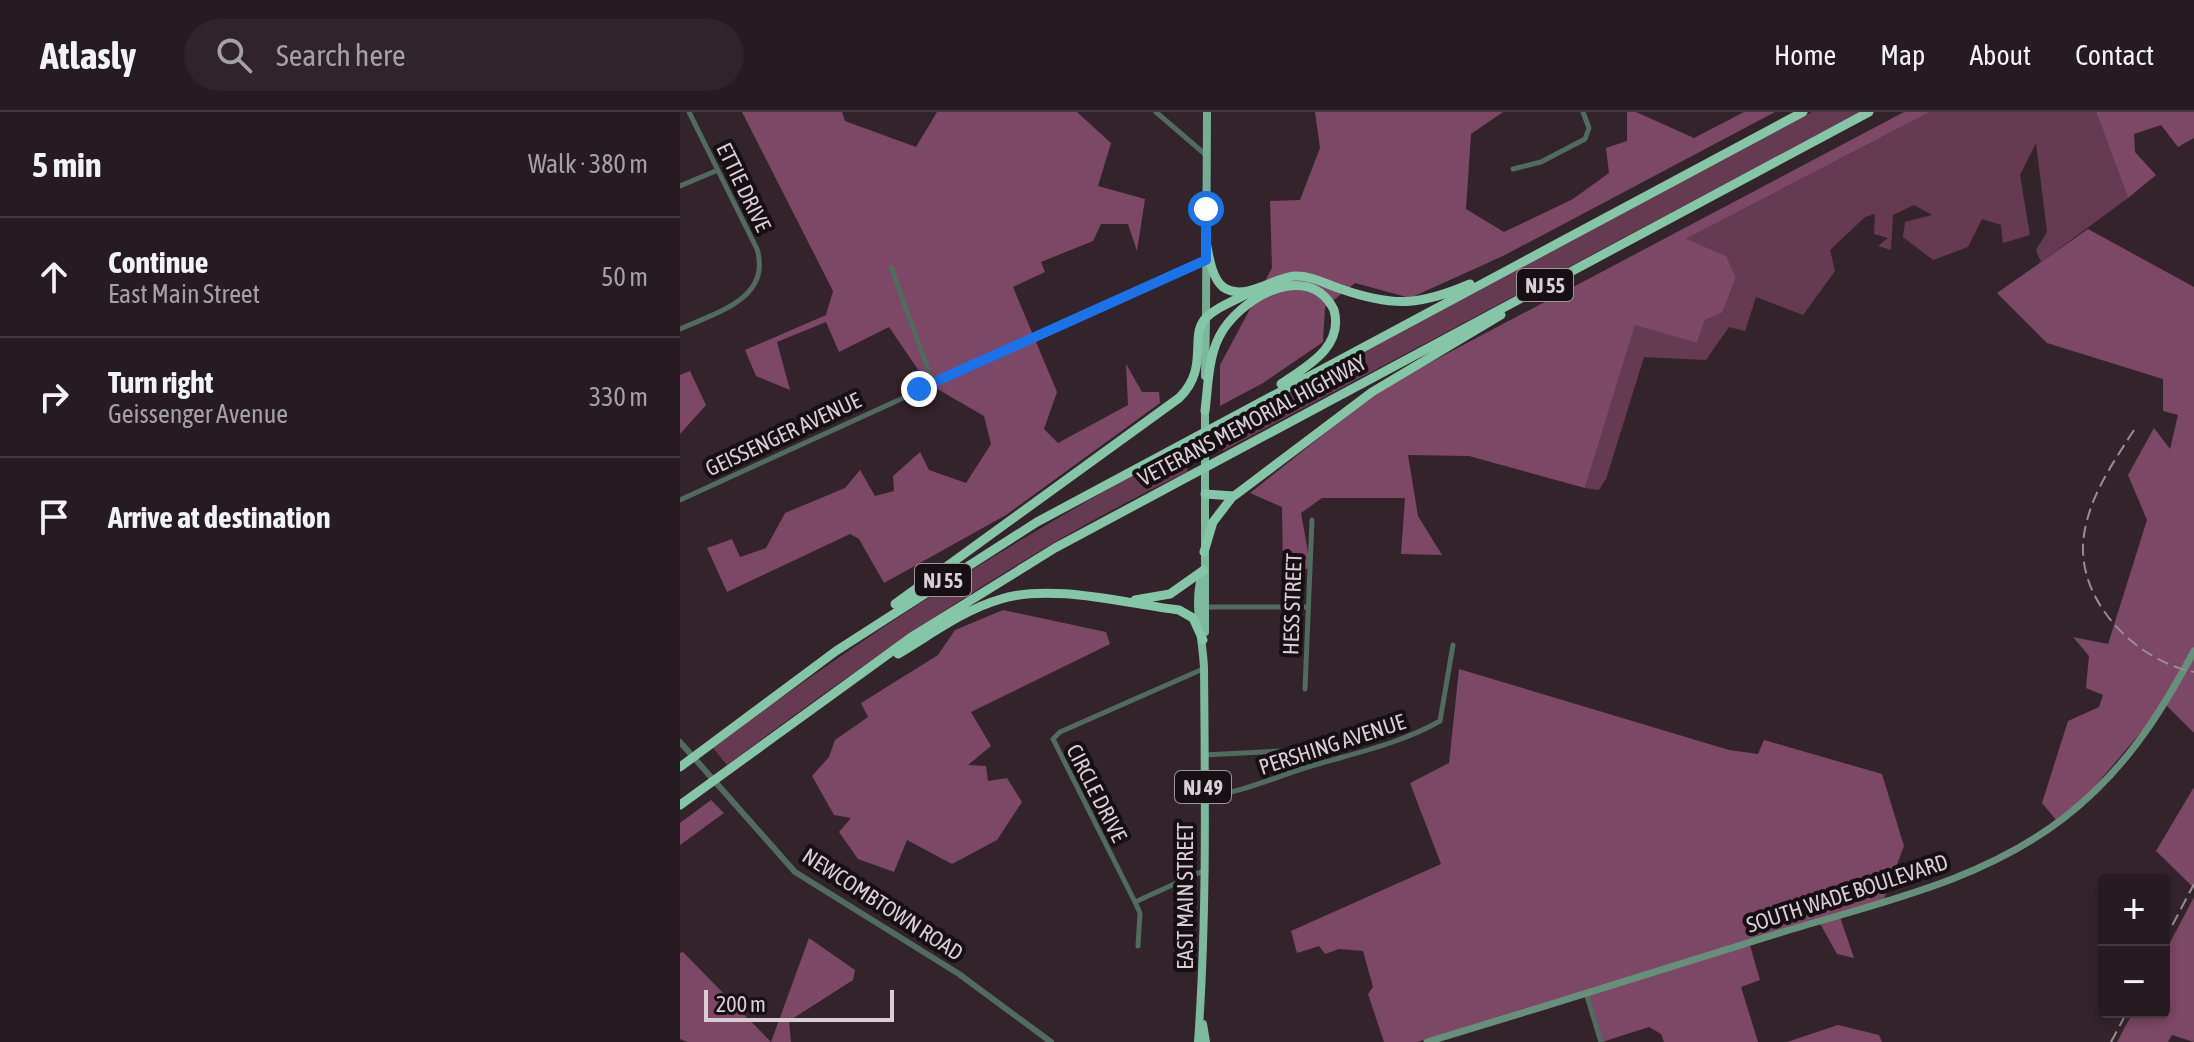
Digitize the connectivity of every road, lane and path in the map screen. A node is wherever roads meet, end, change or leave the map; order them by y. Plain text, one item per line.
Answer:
1 (689, 112) edge
2 (1156, 112) edge
3 (1207, 112) edge
4 (1583, 112) edge
5 (1803, 112) edge
6 (1869, 112) edge
7 (1206, 156) junction
8 (1513, 169) dead end
9 (718, 170) junction
10 (680, 186) edge
11 (1570, 236) junction
12 (1206, 242) junction
13 (1206, 260) junction
14 (1581, 266) junction
15 (891, 267) dead end
16 (1260, 287) junction
17 (1206, 318) junction
18 (680, 329) edge
19 (933, 383) junction
20 (1250, 407) junction
21 (1205, 411) junction
22 (1205, 494) junction
23 (1234, 496) junction
24 (680, 500) edge
25 (1312, 520) dead end
26 (1204, 552) junction
27 (1204, 570) junction
28 (1108, 600) junction
29 (1206, 607) junction
30 (1307, 607) junction
31 (1203, 640) junction
32 (1453, 645) dead end
33 (836, 651) junction
34 (2194, 651) edge
35 (1204, 669) junction
36 (856, 677) junction
37 (1305, 689) dead end
38 (680, 742) edge
39 (1282, 751) dead end
40 (1203, 756) junction
41 (680, 767) edge
42 (1203, 797) junction
43 (680, 805) edge
44 (1203, 871) junction
45 (1135, 902) junction
46 (1138, 946) dead end
47 (1586, 993) junction
48 (1201, 1008) junction
49 (1051, 1042) edge
50 (1198, 1042) edge
51 (1206, 1042) edge
52 (1427, 1042) edge
53 (1601, 1042) edge

1 - 9 street, ETTIE DRIVE
2 - 7 street
3 - 7 main road, EAST MAIN STREET / NJ 49
4 - 8 street
5 - 11 highway, VETERANS MEMORIAL HIGHWAY / NJ 55
6 - 14 highway, VETERANS MEMORIAL HIGHWAY / NJ 55
7 - 12 main road, EAST MAIN STREET / NJ 49
9 - 10 street
9 - 18 street, ETTIE DRIVE
11 - 16 highway
11 - 20 highway, VETERANS MEMORIAL HIGHWAY / NJ 55
12 - 13 main road, EAST MAIN STREET / NJ 49
12 - 16 highway
13 - 17 main road, EAST MAIN STREET / NJ 49
13 - 19 street, GEISSENGER AVENUE
14 - 23 highway
14 - 36 highway, VETERANS MEMORIAL HIGHWAY / NJ 55
15 - 19 street
16 - 17 highway
17 - 21 highway, EAST MAIN STREET / NJ 49
17 - 33 highway
19 - 24 street, GEISSENGER AVENUE
20 - 21 highway
20 - 33 highway, VETERANS MEMORIAL HIGHWAY / NJ 55
21 - 22 highway, EAST MAIN STREET / NJ 49
22 - 23 highway
22 - 26 highway, EAST MAIN STREET / NJ 49
23 - 26 highway
25 - 30 street, HESS STREET
26 - 27 highway, EAST MAIN STREET / NJ 49
27 - 28 highway
27 - 29 highway, EAST MAIN STREET / NJ 49
27 - 31 highway, EAST MAIN STREET / NJ 49
28 - 31 highway
28 - 36 highway
29 - 30 street
29 - 31 highway, EAST MAIN STREET / NJ 49
30 - 37 street, HESS STREET
31 - 35 highway, EAST MAIN STREET / NJ 49
32 - 42 street, PERSHING AVENUE
33 - 41 highway, VETERANS MEMORIAL HIGHWAY / NJ 55
34 - 47 main road, SOUTH WADE BOULEVARD
35 - 40 highway, EAST MAIN STREET / NJ 49
35 - 45 street, CIRCLE DRIVE
36 - 43 highway, VETERANS MEMORIAL HIGHWAY / NJ 55
38 - 49 street, NEWCOMBTOWN ROAD
39 - 40 street, PERSHING AVENUE
40 - 42 highway, EAST MAIN STREET / NJ 49
42 - 44 highway, EAST MAIN STREET / NJ 49
44 - 45 street
44 - 48 highway, EAST MAIN STREET / NJ 49
45 - 46 street
47 - 52 main road, SOUTH WADE BOULEVARD
47 - 53 street
48 - 50 highway, EAST MAIN STREET / NJ 49
48 - 51 highway, EAST MAIN STREET / NJ 49

